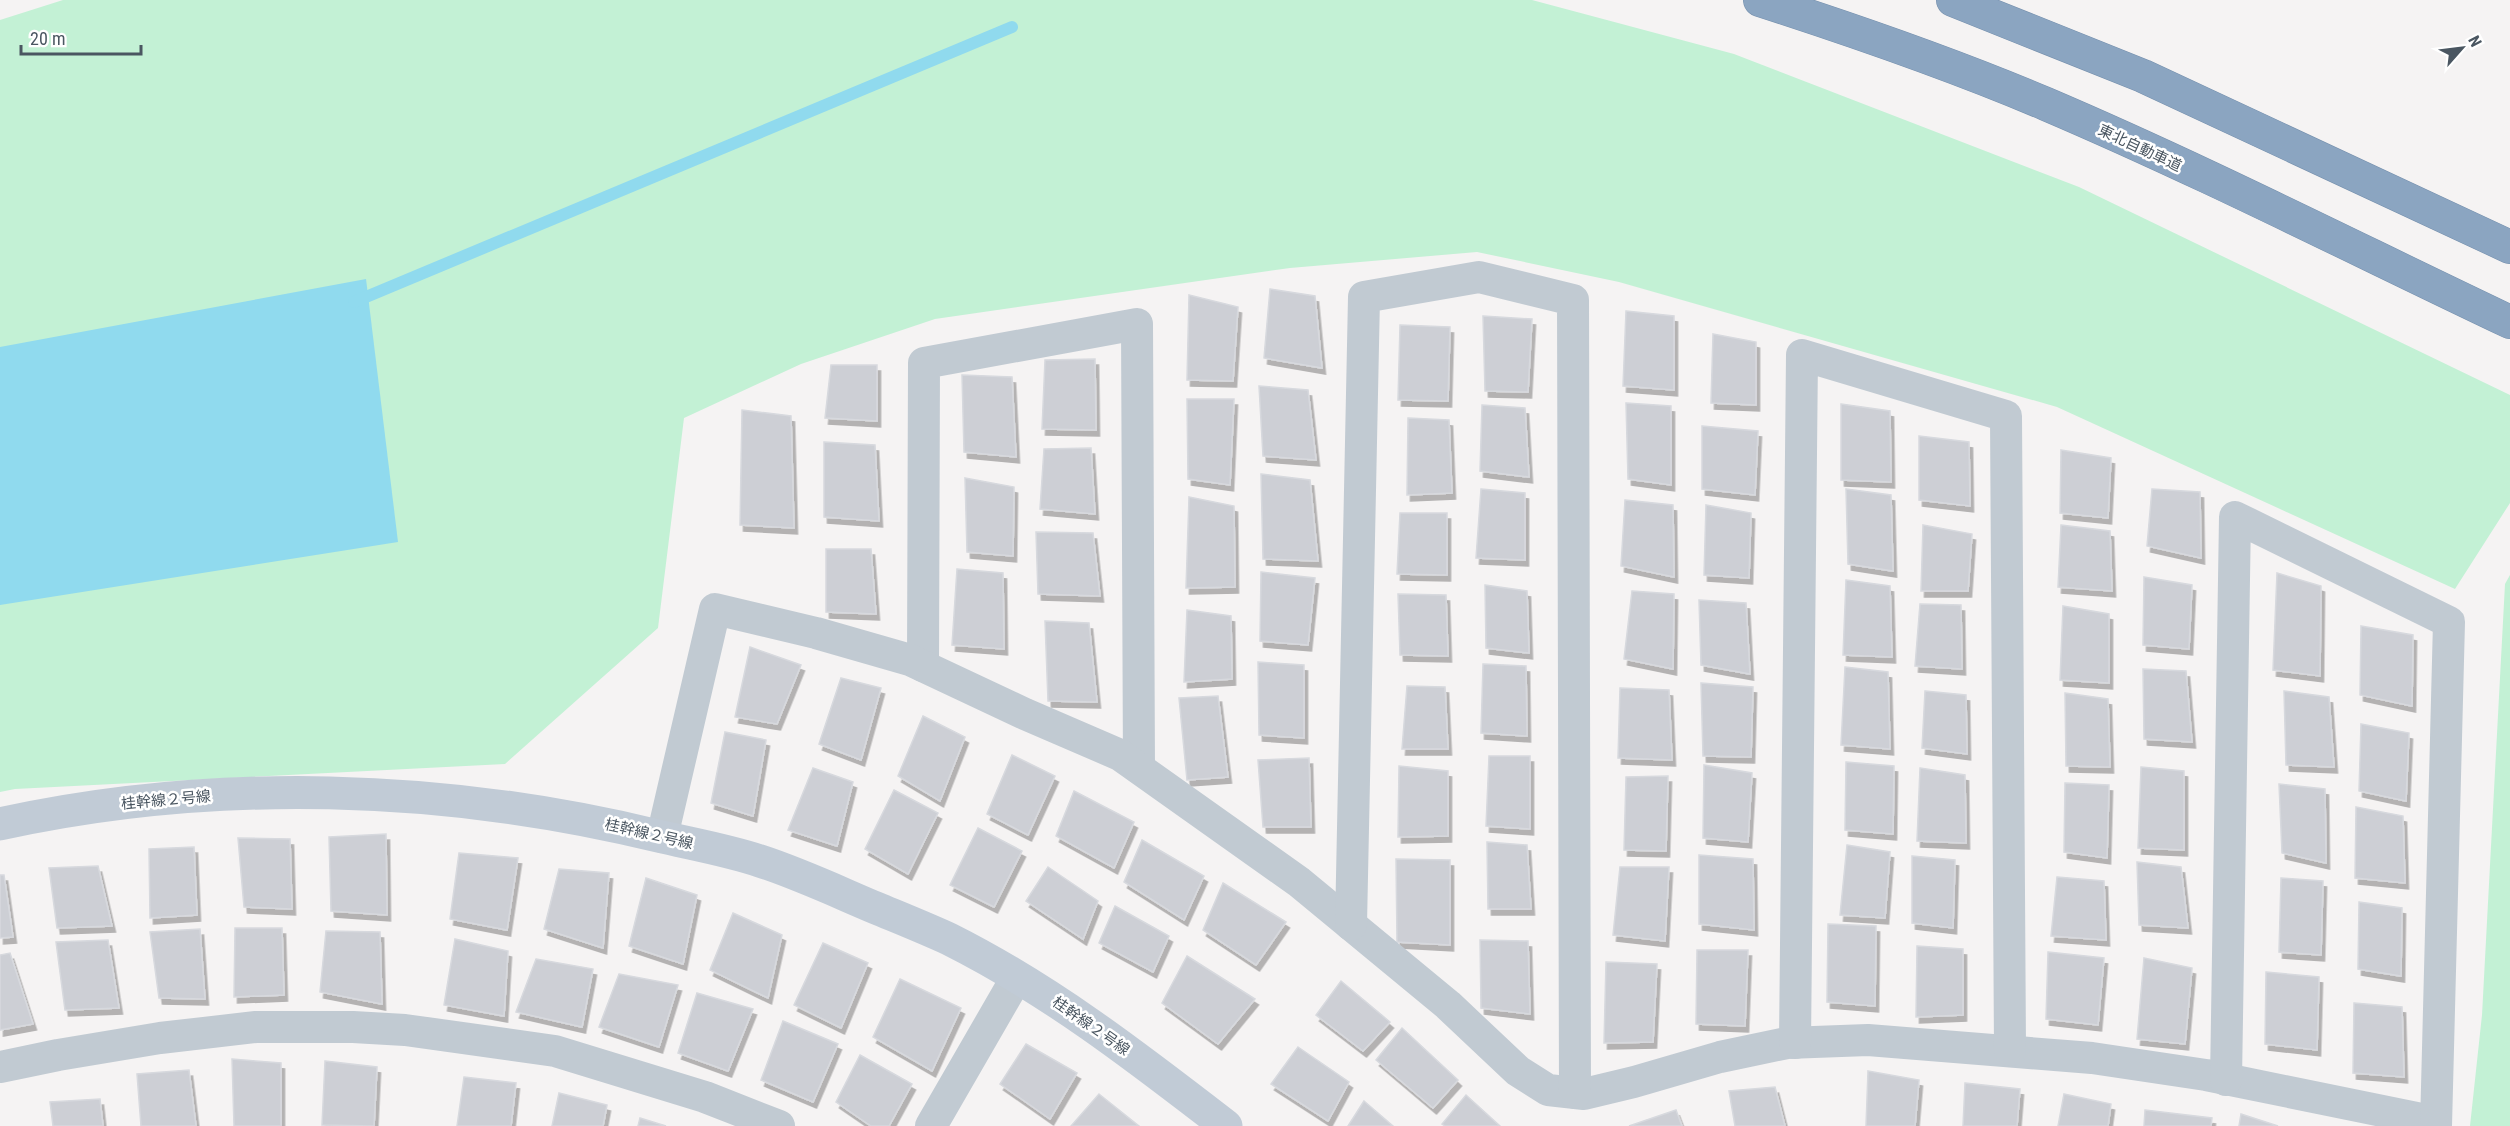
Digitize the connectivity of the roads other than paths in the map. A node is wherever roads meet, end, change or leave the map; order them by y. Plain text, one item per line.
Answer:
1 (1760, 0) edge
2 (1953, 0) edge
3 (2510, 247) edge
4 (2510, 322) edge
5 (922, 666) junction
6 (1138, 768) junction
7 (0, 824) edge
8 (662, 837) junction
9 (1351, 925) junction
10 (1017, 977) junction
11 (1795, 1043) junction
12 (2010, 1050) junction
13 (0, 1067) edge
14 (2226, 1080) junction
15 (1575, 1093) junction
16 (2436, 1124) edge
17 (779, 1126) edge
18 (931, 1126) edge
19 (1226, 1126) edge

1 - 4 highway, 東北自動車道
2 - 3 highway
5 - 6 street
5 - 6 street
5 - 8 street
6 - 9 street
7 - 8 street, 桂幹線２号線
8 - 10 street, 桂幹線２号線
9 - 15 street
9 - 15 street
10 - 18 street
10 - 19 street, 桂幹線２号線
11 - 12 street
11 - 12 street
11 - 15 street
12 - 14 street
13 - 17 street
14 - 16 street
14 - 16 street

